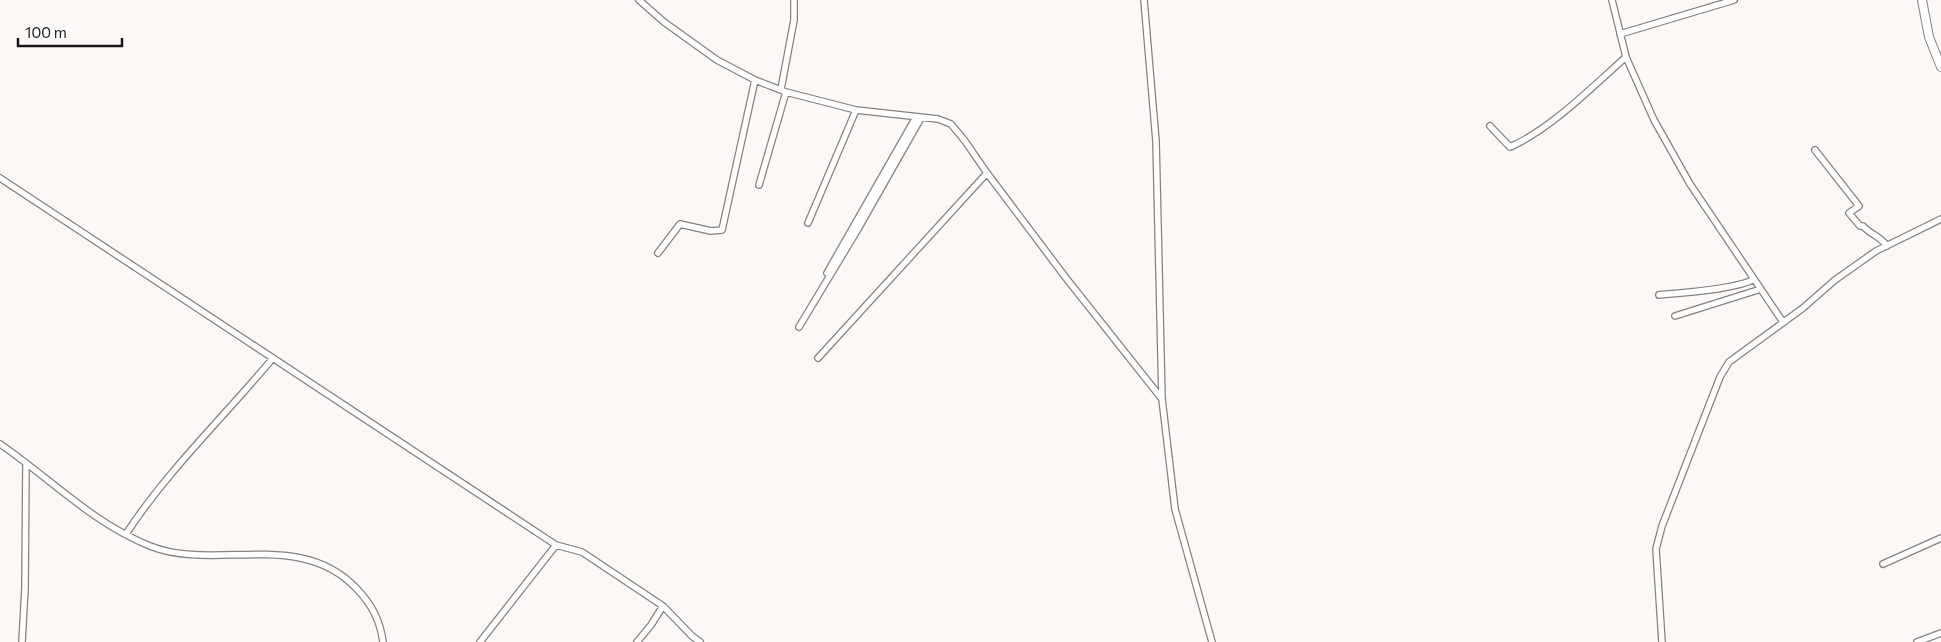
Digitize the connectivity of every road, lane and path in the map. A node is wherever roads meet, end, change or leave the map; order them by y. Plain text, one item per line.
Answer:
1 (639, 0) edge
2 (794, 0) edge
3 (1144, 0) edge
4 (1612, 0) edge
5 (1734, 0) edge
6 (1922, 0) edge
7 (1620, 34) junction
8 (1626, 57) junction
9 (1941, 67) edge
10 (755, 80) junction
11 (783, 90) junction
12 (856, 110) junction
13 (918, 118) junction
14 (1490, 126) dead end
15 (1815, 150) dead end
16 (987, 174) junction
17 (0, 178) edge
18 (759, 185) dead end
19 (1941, 218) edge
20 (808, 223) dead end
21 (1887, 246) junction
22 (658, 253) dead end
23 (827, 273) dead end
24 (1754, 279) junction
25 (1761, 289) junction
26 (1659, 296) dead end
27 (1675, 316) dead end
28 (1783, 322) junction
29 (800, 327) dead end
30 (273, 358) junction
31 (818, 358) dead end
32 (1162, 399) junction
33 (0, 444) edge
34 (26, 464) junction
35 (126, 534) junction
36 (1941, 538) edge
37 (556, 545) junction
38 (1883, 564) dead end
39 (663, 606) junction
40 (1941, 634) edge
41 (22, 642) edge
42 (383, 642) edge
43 (480, 642) edge
44 (637, 642) edge
45 (700, 642) edge
46 (1212, 642) edge
47 (1662, 642) edge
48 (1917, 642) edge

1 - 10 street
2 - 11 street
3 - 32 street
4 - 7 street
5 - 7 street
6 - 9 street
7 - 8 street
8 - 14 street
8 - 24 street
10 - 11 street
10 - 22 street
11 - 12 street
11 - 18 street
12 - 13 street
12 - 20 street
13 - 16 street
13 - 23 street
13 - 29 street
15 - 21 street
16 - 31 street
16 - 32 street
17 - 30 street
19 - 21 street
21 - 28 street
24 - 25 street
24 - 26 street
25 - 27 street
25 - 28 street
28 - 47 street
30 - 35 street
30 - 37 street
32 - 46 street
33 - 34 street
34 - 35 street
34 - 41 street
35 - 42 street
36 - 38 street
37 - 39 street
37 - 43 street
39 - 44 street
39 - 45 street
40 - 48 street

